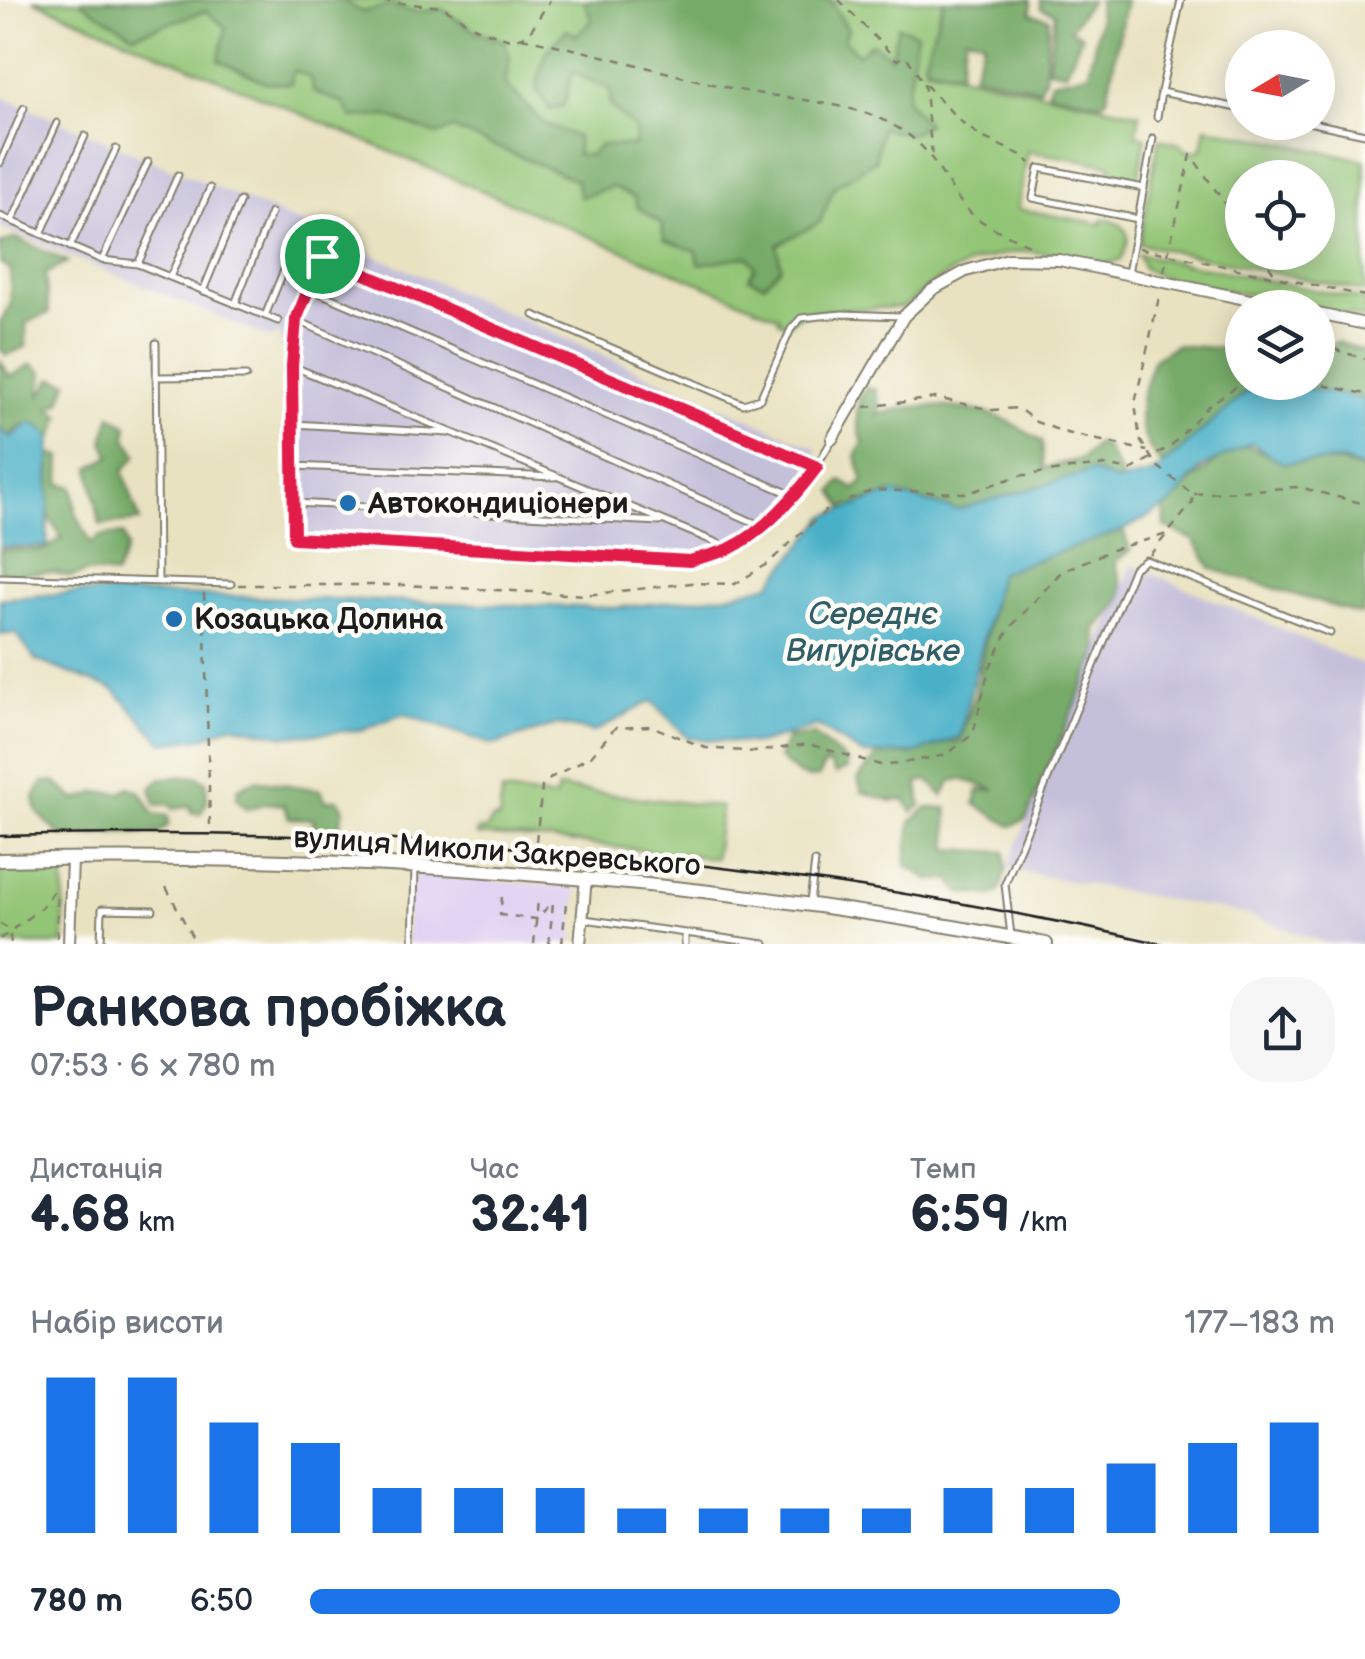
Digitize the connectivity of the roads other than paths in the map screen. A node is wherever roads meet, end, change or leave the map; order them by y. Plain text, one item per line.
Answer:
1 (1181, 0) edge
2 (1161, 92) junction
3 (1225, 105) edge
4 (24, 108) dead end
5 (1157, 117) dead end
6 (57, 123) dead end
7 (1335, 128) edge
8 (1365, 134) edge
9 (85, 136) dead end
10 (1153, 138) dead end
11 (116, 149) dead end
12 (148, 162) dead end
13 (0, 163) edge
14 (178, 175) dead end
15 (210, 188) dead end
16 (1144, 188) junction
17 (240, 201) dead end
18 (271, 214) dead end
19 (0, 216) edge
20 (1138, 218) junction
21 (12, 221) junction
22 (302, 226) dead end
23 (41, 234) junction
24 (332, 238) dead end
25 (70, 246) junction
26 (322, 256) junction
27 (102, 260) junction
28 (138, 264) junction
29 (1128, 273) junction
30 (170, 277) junction
31 (308, 288) junction
32 (203, 290) junction
33 (1225, 294) edge
34 (235, 304) junction
35 (534, 315) dead end
36 (265, 316) junction
37 (904, 316) junction
38 (1335, 318) edge
39 (296, 320) junction
40 (278, 321) dead end
41 (1365, 324) edge
42 (156, 343) dead end
43 (292, 366) junction
44 (246, 376) dead end
45 (156, 377) junction
46 (292, 424) junction
47 (454, 433) junction
48 (832, 439) joint
49 (293, 466) junction
50 (817, 467) junction
51 (558, 477) junction
52 (795, 496) junction
53 (294, 503) junction
54 (667, 522) junction
55 (762, 526) junction
56 (730, 548) junction
57 (0, 577) edge
58 (158, 580) junction
59 (231, 584) dead end
60 (1330, 633) dead end
61 (72, 858) junction
62 (0, 860) edge
63 (815, 862) dead end
64 (415, 867) junction
65 (586, 878) junction
66 (810, 906) junction
67 (153, 910) dead end
68 (582, 918) junction
69 (686, 933) junction
70 (1012, 937) junction
71 (69, 944) edge
72 (101, 944) edge
73 (412, 944) edge
74 (580, 944) edge
75 (685, 944) edge
76 (765, 944) edge
77 (1046, 944) edge

1 - 2 lane
2 - 3 lane
2 - 5 lane
4 - 13 lane
6 - 21 lane
7 - 8 lane
9 - 23 lane
10 - 16 lane
11 - 25 lane
12 - 27 lane
14 - 28 lane
15 - 30 lane
16 - 20 lane
16 - 20 lane
17 - 32 lane
18 - 34 lane
19 - 21 lane
20 - 29 lane
21 - 23 lane
22 - 36 lane
23 - 25 lane
24 - 26 lane
25 - 27 lane
26 - 31 lane
26 - 50 lane
27 - 28 lane
28 - 30 lane
29 - 33 street
29 - 37 street
30 - 32 lane
31 - 39 lane
31 - 52 lane
32 - 34 lane
34 - 36 lane
35 - 37 lane
36 - 40 lane
37 - 48 street
38 - 41 street
39 - 43 lane
39 - 55 lane
42 - 45 lane
43 - 46 lane
43 - 47 lane
44 - 45 lane
45 - 58 lane
46 - 47 lane
46 - 49 lane
47 - 51 lane
48 - 50 lane
49 - 51 lane
49 - 53 lane
50 - 52 lane
51 - 54 lane
52 - 55 lane
53 - 54 lane
53 - 56 lane
54 - 56 lane
55 - 56 lane
57 - 58 lane
58 - 59 lane
60 - 70 lane
61 - 62 street, вулиця Миколи Закревського
61 - 64 street, вулиця Миколи Закревського
61 - 71 street
63 - 66 lane
64 - 65 street, вулиця Миколи Закревського
64 - 73 lane
65 - 66 street, вулиця Миколи Закревського
65 - 68 street
66 - 70 street, вулиця Миколи Закревського
67 - 72 lane
68 - 69 lane
68 - 74 street
69 - 75 lane
69 - 76 lane
70 - 77 street, вулиця Миколи Закревського

